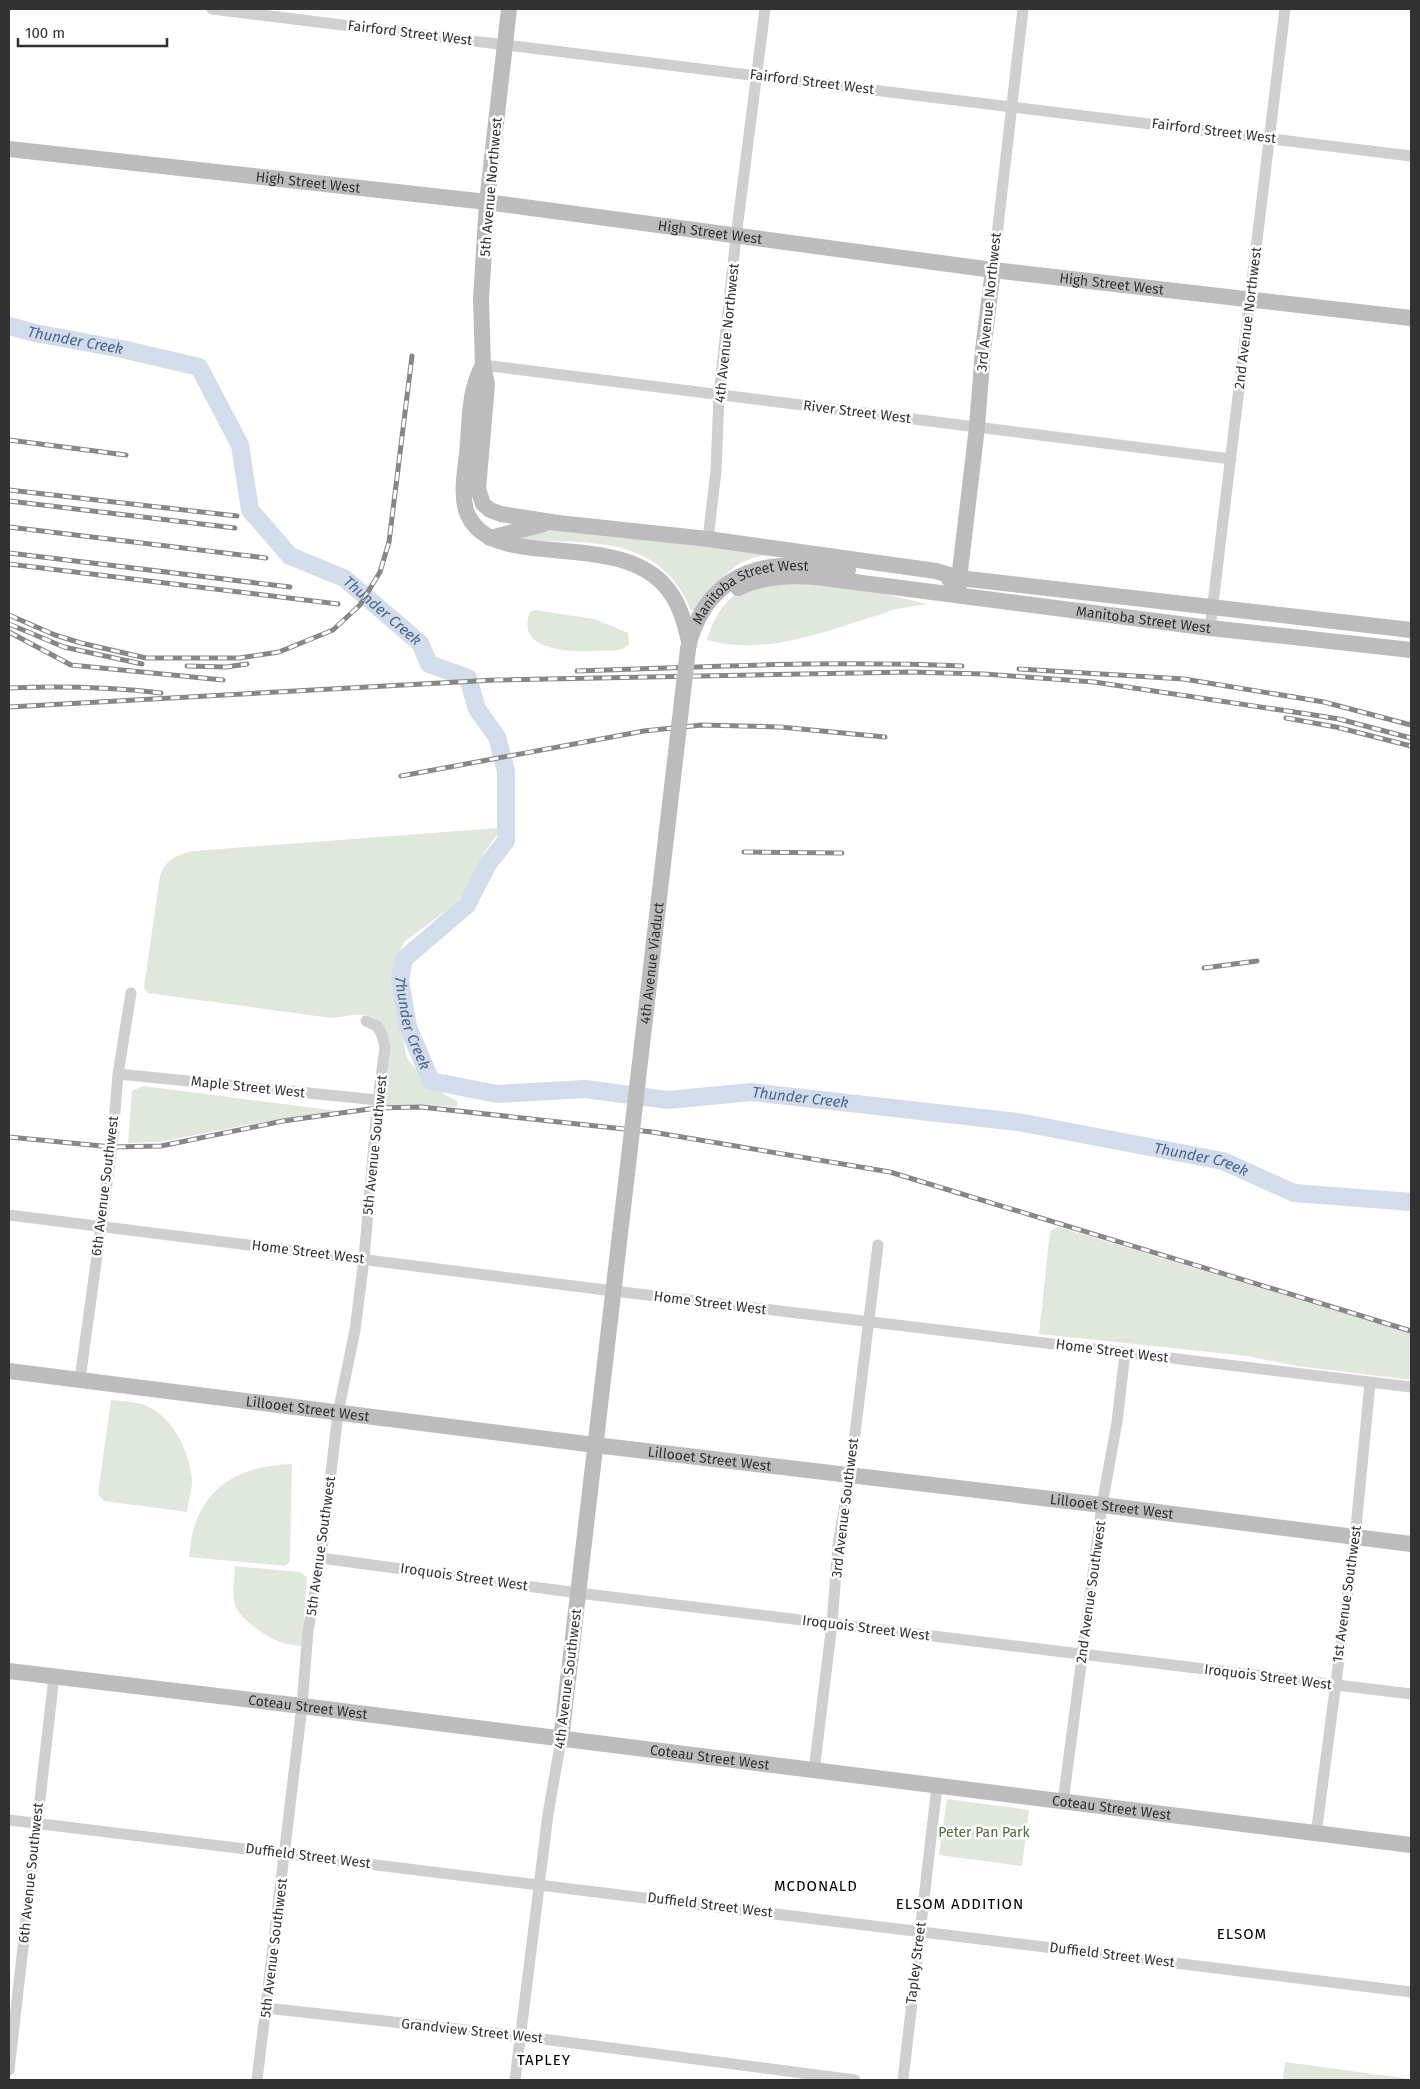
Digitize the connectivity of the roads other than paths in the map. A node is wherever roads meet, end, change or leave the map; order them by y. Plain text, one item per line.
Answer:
1 (212, 9) edge
2 (509, 9) edge
3 (765, 9) edge
4 (1023, 9) edge
5 (1285, 9) edge
6 (505, 44) junction
7 (757, 75) junction
8 (1011, 106) junction
9 (1270, 138) junction
10 (9, 149) edge
11 (1411, 156) edge
12 (488, 202) junction
13 (736, 237) junction
14 (993, 270) junction
15 (1250, 299) junction
16 (1411, 318) edge
17 (483, 365) junction
18 (720, 395) junction
19 (977, 427) junction
20 (1231, 459) junction
21 (558, 523) junction
22 (490, 538) junction
23 (708, 539) junction
24 (959, 578) junction
25 (957, 596) junction
26 (1212, 607) junction
27 (1210, 628) junction
28 (1411, 630) edge
29 (688, 645) junction
30 (1411, 650) edge
31 (130, 993) dead end
32 (366, 1021) dead end
33 (118, 1074) junction
34 (378, 1100) junction
35 (9, 1215) edge
36 (100, 1227) junction
37 (878, 1245) dead end
38 (364, 1259) junction
39 (615, 1284) junction
40 (868, 1322) junction
41 (1125, 1353) junction
42 (9, 1371) edge
43 (80, 1379) junction
44 (1370, 1383) junction
45 (1411, 1387) edge
46 (338, 1412) junction
47 (596, 1446) junction
48 (850, 1475) junction
49 (1102, 1505) junction
50 (1355, 1538) junction
51 (1411, 1544) edge
52 (321, 1558) junction
53 (578, 1593) junction
54 (832, 1624) junction
55 (1082, 1655) junction
56 (9, 1671) edge
57 (54, 1677) junction
58 (1334, 1685) junction
59 (1411, 1694) edge
60 (302, 1706) junction
61 (561, 1740) junction
62 (814, 1771) junction
63 (937, 1786) junction
64 (1062, 1802) junction
65 (9, 1820) edge
66 (36, 1823) junction
67 (1316, 1834) junction
68 (1411, 1845) edge
69 (286, 1854) junction
70 (539, 1884) junction
71 (920, 1931) junction
72 (14, 1976) edge
73 (1411, 1992) edge
74 (266, 2008) junction
75 (520, 2036) junction
76 (9, 2070) edge
77 (257, 2080) edge
78 (515, 2080) edge
79 (855, 2080) edge
80 (903, 2080) edge

1 - 6 street, Fairford Street West
2 - 6 main road, 5th Avenue Northwest
3 - 7 street, 4th Avenue Northwest
4 - 8 street, 3rd Avenue Northwest
5 - 9 street, 2nd Avenue Northwest
6 - 7 street, Fairford Street West
6 - 12 main road, 5th Avenue Northwest
7 - 8 street, Fairford Street West
7 - 13 street, 4th Avenue Northwest
8 - 9 street, Fairford Street West
8 - 14 street, 3rd Avenue Northwest
9 - 11 street, Fairford Street West
9 - 15 street, 2nd Avenue Northwest
10 - 12 main road, High Street West
12 - 13 main road, High Street West
12 - 17 main road, 5th Avenue Northwest
13 - 14 main road, High Street West
13 - 18 street, 4th Avenue Northwest
14 - 15 main road, High Street West
14 - 19 main road, 3rd Avenue Northwest
15 - 16 main road, High Street West
15 - 20 street, 2nd Avenue Northwest
17 - 18 street, River Street West
17 - 21 main road, 5th Avenue Northwest
17 - 22 main road, 5th Avenue Northwest
18 - 19 street, River Street West
18 - 23 street, 4th Avenue Northwest
19 - 20 street, River Street West
19 - 24 main road, 3rd Avenue Northwest
20 - 26 street, 2nd Avenue Northwest
21 - 22 main road
21 - 23 main road
22 - 29 main road
23 - 24 main road
24 - 25 main road, 3rd Avenue Northwest
24 - 26 main road, Manitoba Street West
24 - 29 main road, Manitoba Street West
25 - 27 main road, Manitoba Street West
25 - 29 main road, Manitoba Street West
26 - 27 street, 2nd Avenue Northwest
26 - 28 main road, Manitoba Street West
27 - 30 main road, Manitoba Street West
29 - 39 main road, 4th Avenue Viaduct, bridge
31 - 33 street, 6th Avenue Southwest
32 - 34 street, 5th Avenue Southwest
33 - 34 street, Maple Street West
33 - 36 street, 6th Avenue Southwest
34 - 38 street, 5th Avenue Southwest
35 - 36 street, Home Street West
36 - 38 street, Home Street West
36 - 43 street, 6th Avenue Southwest
37 - 40 street, 3rd Avenue Southwest
38 - 39 street, Home Street West
38 - 46 street, 5th Avenue Southwest
39 - 40 street, Home Street West
39 - 47 main road, 4th Avenue Southwest
40 - 41 street, Home Street West
40 - 48 street, 3rd Avenue Southwest
41 - 44 street, Home Street West
41 - 49 street, 2nd Avenue Southwest
42 - 43 main road, Lillooet Street West
43 - 46 main road, Lillooet Street West
44 - 45 street, Home Street West
44 - 50 street, 1st Avenue Southwest
46 - 47 main road, Lillooet Street West
46 - 52 street, 5th Avenue Southwest
47 - 48 main road, Lillooet Street West
47 - 53 main road, 4th Avenue Southwest
48 - 49 main road, Lillooet Street West
48 - 54 street, 3rd Avenue Southwest
49 - 50 main road, Lillooet Street West
49 - 55 street, 2nd Avenue Southwest
50 - 51 main road, Lillooet Street West
50 - 58 street, 1st Avenue Southwest
52 - 53 street, Iroquois Street West
52 - 60 street, 5th Avenue Southwest
53 - 54 street, Iroquois Street West
53 - 61 main road, 4th Avenue Southwest
54 - 55 street, Iroquois Street West
54 - 62 street, 3rd Avenue Southwest
55 - 58 street, Iroquois Street West
55 - 64 street, 2nd Avenue Southwest
56 - 57 main road, Coteau Street West
57 - 60 main road, Coteau Street West
57 - 66 street, 6th Avenue Southwest
58 - 59 street, Iroquois Street West
58 - 67 street, 1st Avenue Southwest
60 - 61 main road, Coteau Street West
60 - 69 street, 5th Avenue Southwest
61 - 62 main road, Coteau Street West
61 - 70 street, 4th Avenue Southwest
62 - 63 main road, Coteau Street West
63 - 64 main road, Coteau Street West
63 - 71 street, Tapley Street
64 - 67 main road, Coteau Street West
65 - 66 street, Duffield Street West
66 - 69 street, Duffield Street West
66 - 72 street, 6th Avenue Southwest
67 - 68 main road, Coteau Street West
69 - 70 street, Duffield Street West
69 - 74 street, 5th Avenue Southwest
70 - 71 street, Duffield Street West
70 - 75 street, 4th Avenue Southwest
71 - 73 street, Duffield Street West
71 - 80 street, Tapley Street
72 - 76 street, 6th Avenue Southwest
74 - 75 street, Grandview Street West
74 - 77 street, 5th Avenue Southwest
75 - 78 street, 4th Avenue Southwest
75 - 79 street, Grandview Street West

